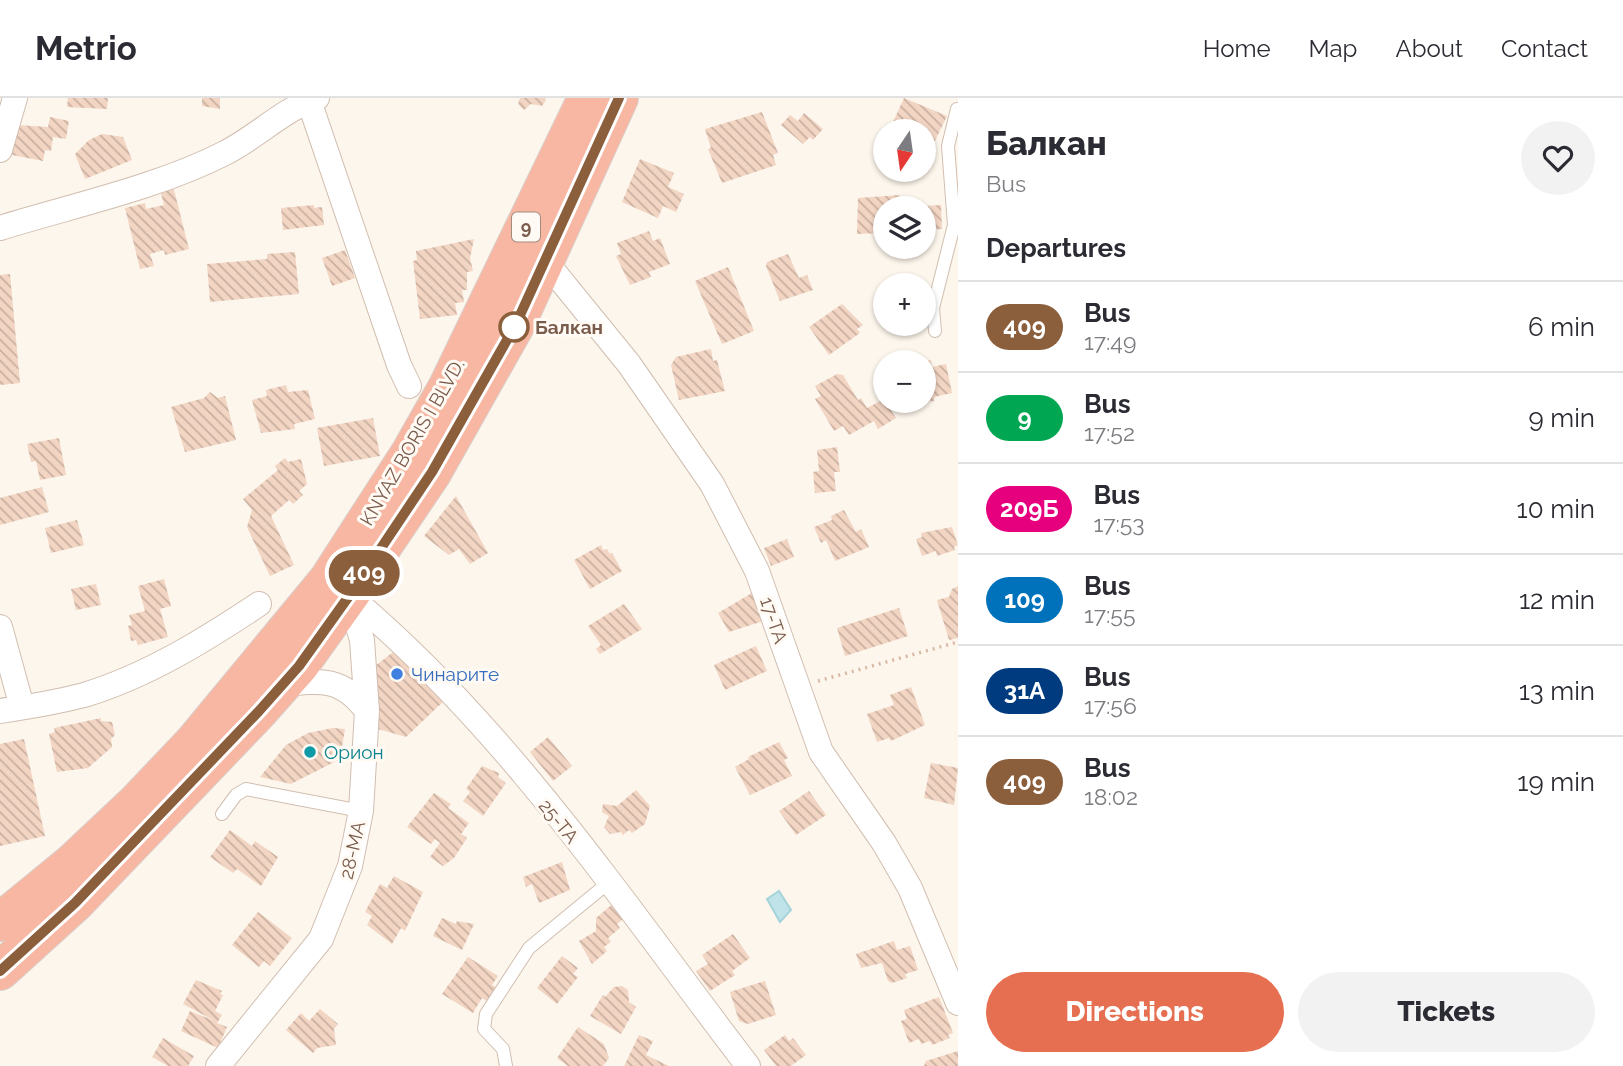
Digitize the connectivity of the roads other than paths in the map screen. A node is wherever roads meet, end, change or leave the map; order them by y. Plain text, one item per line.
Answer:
1 (15, 98) edge
2 (587, 98) edge
3 (619, 98) edge
4 (313, 99) edge
5 (957, 109) edge
6 (0, 150) edge
7 (0, 228) edge
8 (546, 262) junction
9 (936, 296) edge
10 (409, 386) dead end
11 (349, 596) junction
12 (259, 604) dead end
13 (0, 626) edge
14 (282, 685) junction
15 (11, 709) edge
16 (367, 711) junction
17 (361, 811) junction
18 (222, 814) dead end
19 (608, 883) junction
20 (0, 922) edge
21 (0, 971) edge
22 (958, 1003) edge
23 (218, 1066) edge
24 (506, 1066) edge
25 (748, 1066) edge

1 - 6 street
2 - 20 highway, KNYAZ BORIS I BLVD. / 9
3 - 8 highway, KNYAZ BORIS I BLVD. / 9
4 - 7 street
4 - 10 street
5 - 9 lane
8 - 11 highway, KNYAZ BORIS I BLVD. / 9
8 - 22 street, 17-ТА
11 - 14 highway, KNYAZ BORIS I BLVD. / 9
11 - 16 street, 28-МА
11 - 19 street, 25-ТА
12 - 15 street
13 - 15 street
14 - 16 street
14 - 21 highway, KNYAZ BORIS I BLVD. / 9
16 - 17 street, 28-МА
17 - 18 lane
17 - 23 street, 28-МА
19 - 24 lane
19 - 25 street, 25-ТА

